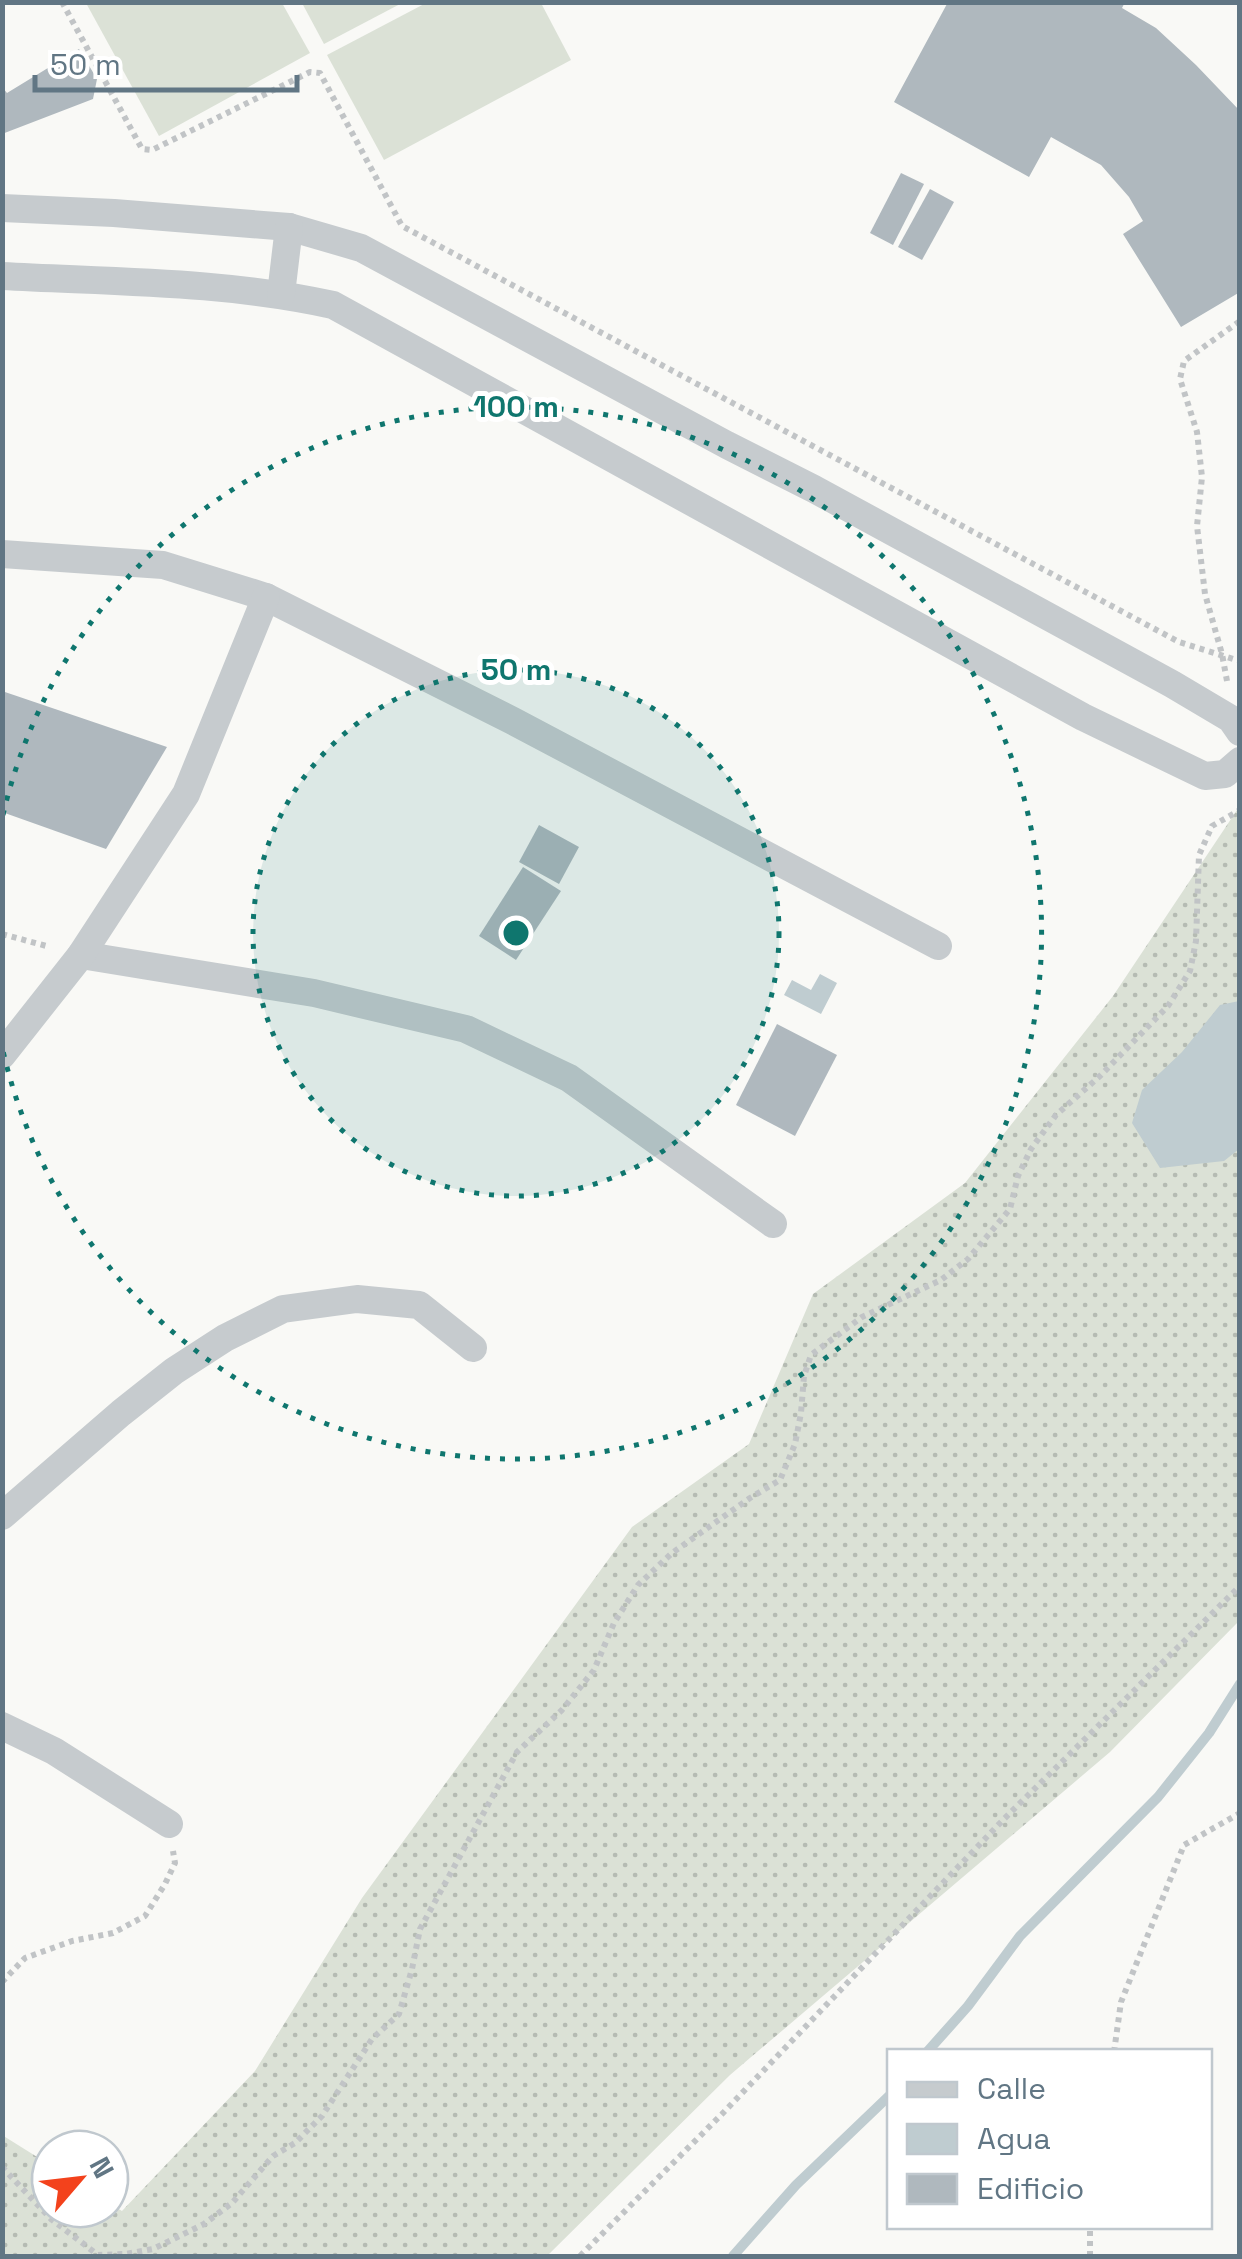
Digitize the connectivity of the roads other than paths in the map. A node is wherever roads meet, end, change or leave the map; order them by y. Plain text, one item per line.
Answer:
1 (2, 208) edge
2 (288, 227) junction
3 (2, 276) edge
4 (280, 294) junction
5 (2, 554) edge
6 (266, 596) junction
7 (1240, 732) edge
8 (1240, 761) edge
9 (938, 946) dead end
10 (81, 955) junction
11 (2, 1055) edge
12 (773, 1224) dead end
13 (473, 1348) dead end
14 (2, 1516) edge
15 (2, 1726) edge
16 (169, 1824) road end

1 - 2 street
2 - 4 street
2 - 7 street
3 - 4 street
4 - 8 street
5 - 6 street
6 - 9 street
6 - 10 street
10 - 11 street
10 - 12 street
13 - 14 street
15 - 16 street

